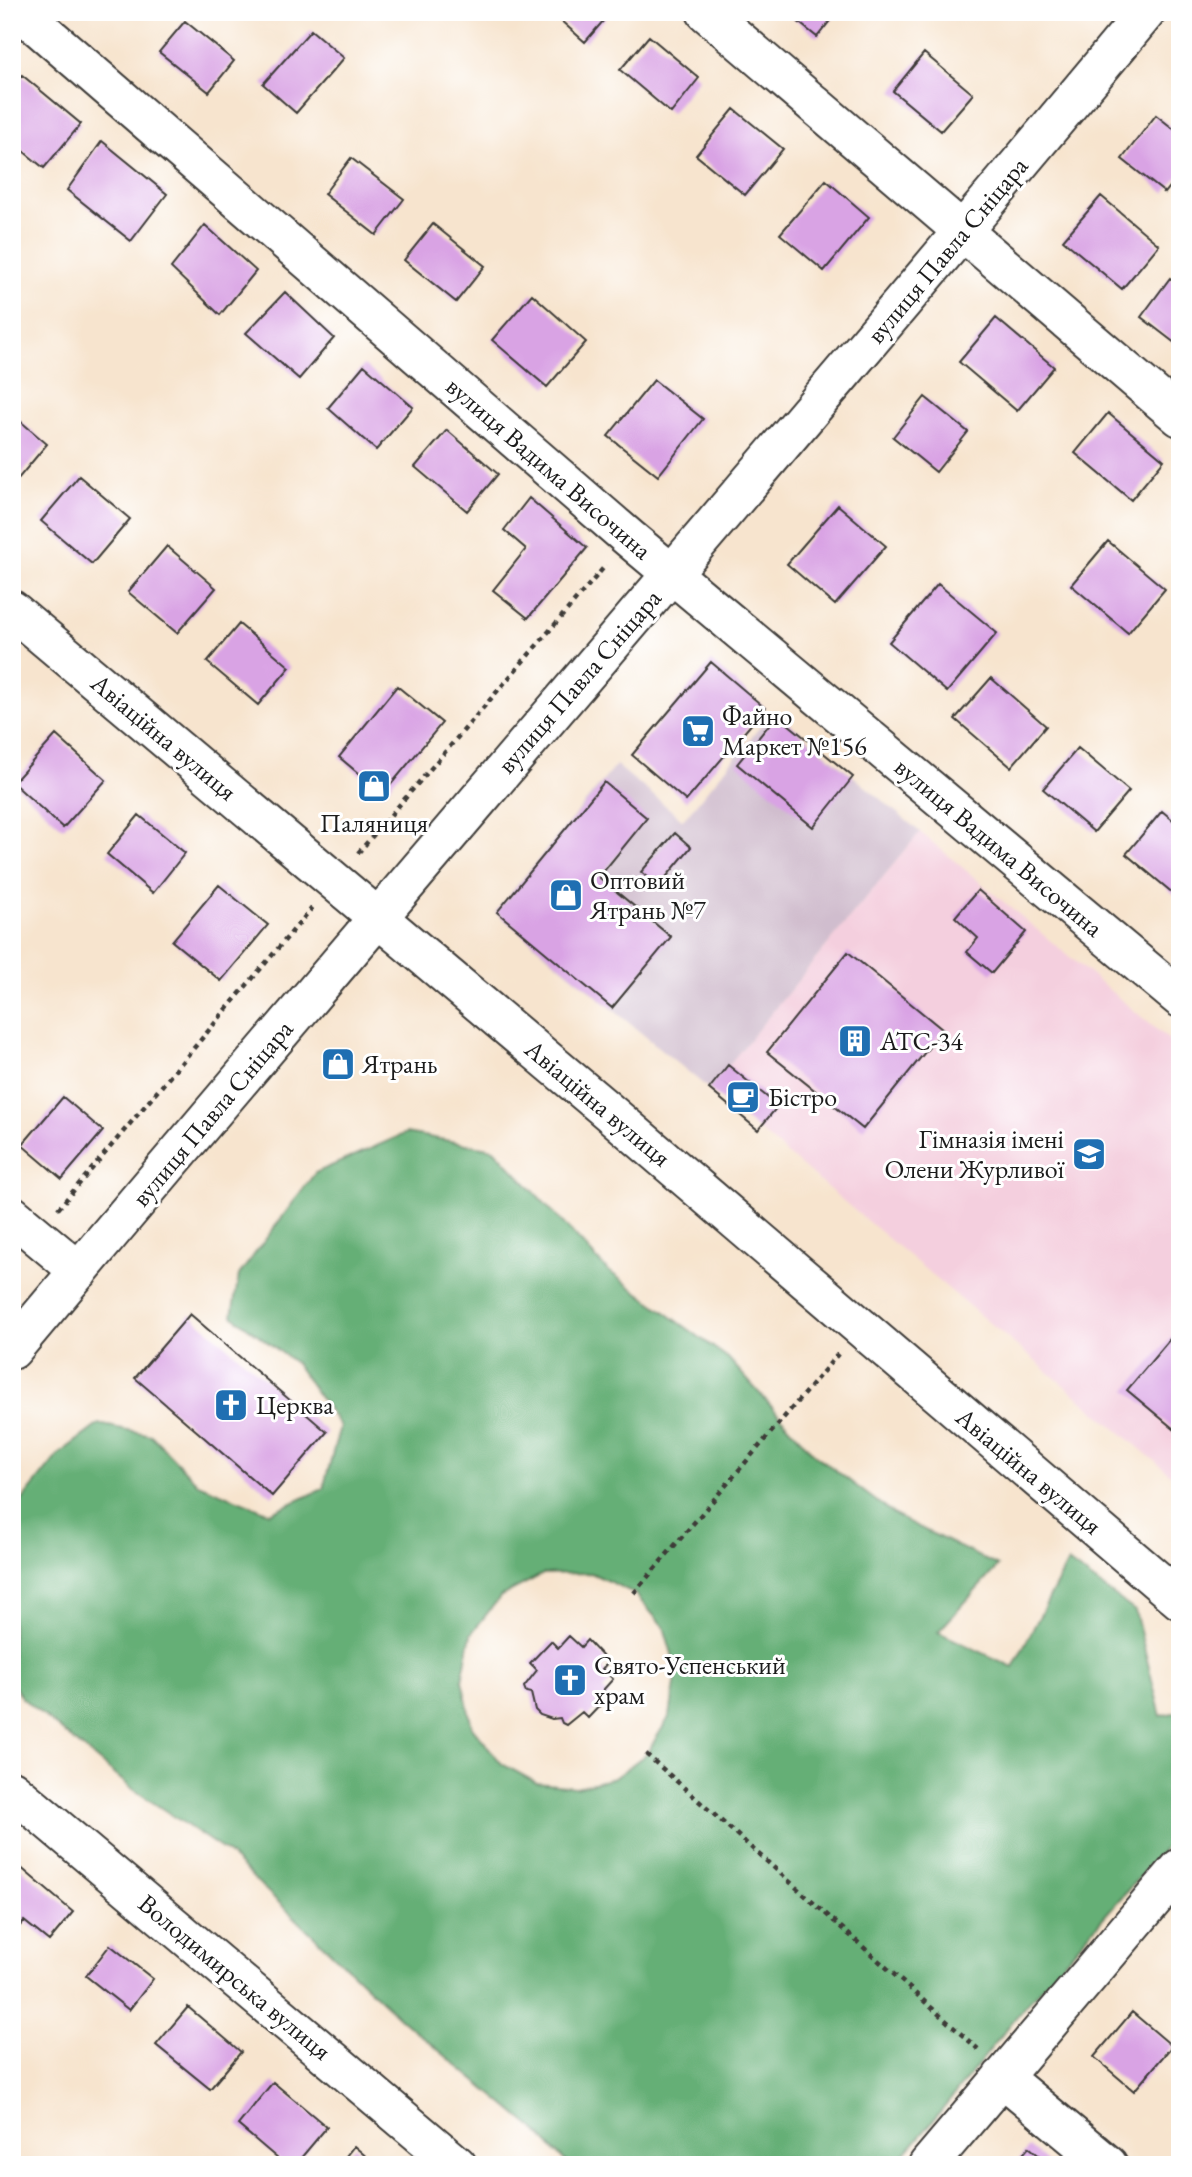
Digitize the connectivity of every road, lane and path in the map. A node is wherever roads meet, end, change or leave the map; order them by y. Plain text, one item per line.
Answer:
1 (21, 12) edge
2 (706, 12) edge
3 (1146, 12) edge
4 (963, 232) junction
5 (1180, 417) edge
6 (672, 573) junction
7 (12, 610) edge
8 (377, 917) junction
9 (1180, 998) edge
10 (12, 1215) edge
11 (79, 1271) junction
12 (860, 1327) junction
13 (12, 1350) edge
14 (634, 1593) dead end
15 (1180, 1600) edge
16 (646, 1755) dead end
17 (12, 1790) edge
18 (1180, 1868) edge
19 (1002, 2077) junction
20 (457, 2165) edge
21 (928, 2165) edge
22 (1108, 2165) edge

1 - 6 street, вулиця Вадима Височина
2 - 4 street
3 - 4 street, вулиця Павла Сніцара
4 - 5 street
4 - 6 street, вулиця Павла Сніцара
6 - 8 street, вулиця Павла Сніцара
6 - 9 street, вулиця Вадима Височина
7 - 8 street, Авіаційна вулиця
8 - 11 street, вулиця Павла Сніцара
8 - 12 street, Авіаційна вулиця
10 - 11 street
11 - 13 street, вулиця Павла Сніцара
12 - 14 path
12 - 15 street, Авіаційна вулиця
16 - 19 path
17 - 20 street, Володимирська вулиця
18 - 19 street
19 - 21 street
19 - 22 street

